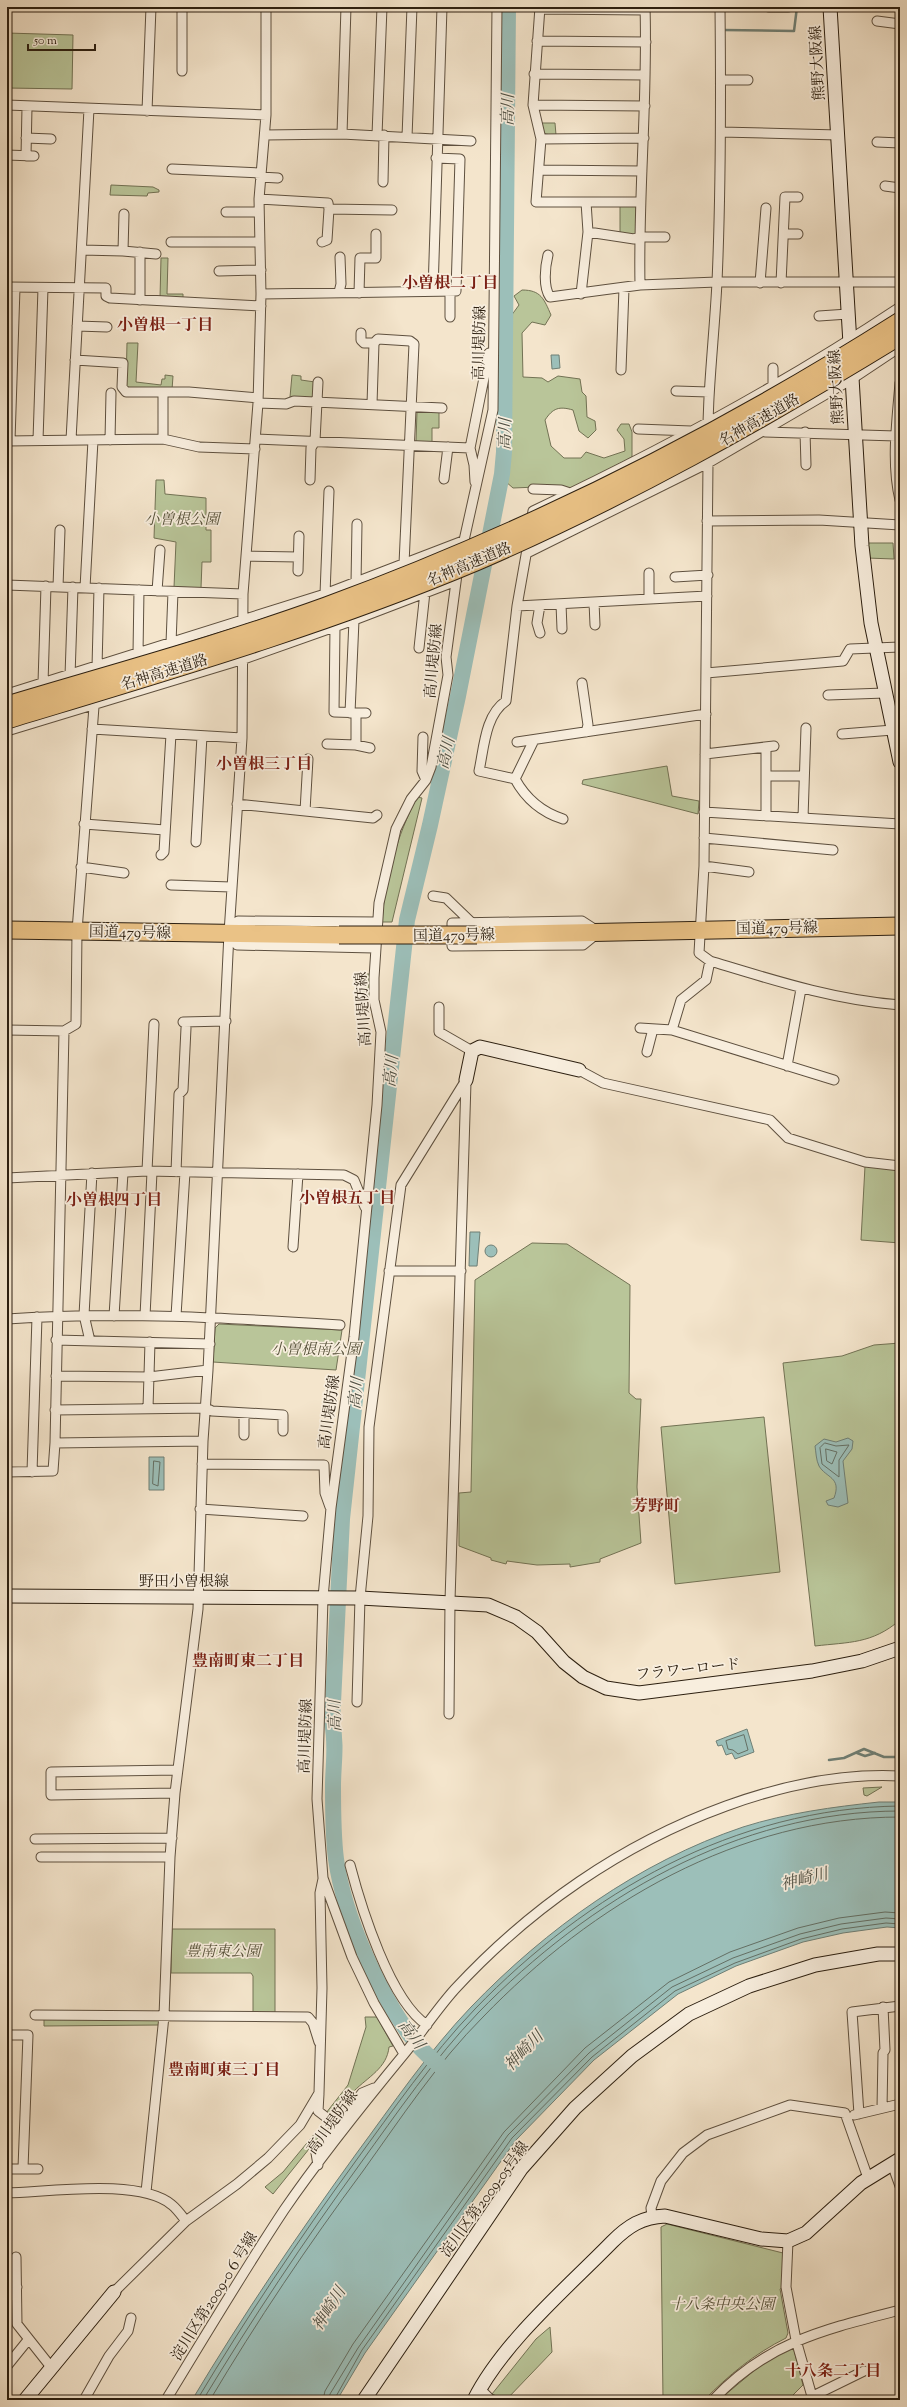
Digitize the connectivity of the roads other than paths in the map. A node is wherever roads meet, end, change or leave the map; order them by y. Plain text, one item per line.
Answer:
1 (152, 7) edge
2 (182, 7) edge
3 (266, 7) edge
4 (346, 7) edge
5 (382, 7) edge
6 (412, 7) edge
7 (442, 7) edge
8 (497, 7) edge
9 (720, 7) edge
10 (770, 7) edge
11 (788, 7) edge
12 (830, 7) edge
13 (540, 8) edge
14 (645, 8) edge
15 (877, 21) dead end
16 (900, 24) edge
17 (537, 41) junction
18 (646, 42) junction
19 (182, 71) dead end
20 (534, 74) junction
21 (645, 75) junction
22 (720, 80) junction
23 (748, 80) dead end
24 (7, 105) edge
25 (533, 105) junction
26 (27, 106) junction
27 (645, 106) junction
28 (90, 109) junction
29 (147, 111) junction
30 (266, 116) junction
31 (721, 132) junction
32 (342, 134) junction
33 (265, 135) junction
34 (381, 135) junction
35 (838, 135) junction
36 (407, 137) junction
37 (26, 138) junction
38 (644, 138) junction
39 (51, 139) dead end
40 (437, 139) junction
41 (541, 139) junction
42 (471, 141) dead end
43 (876, 142) dead end
44 (900, 142) edge
45 (7, 155) edge
46 (436, 158) junction
47 (172, 170) dead end
48 (539, 170) junction
49 (642, 170) junction
50 (261, 175) junction
51 (278, 178) dead end
52 (383, 182) dead end
53 (885, 186) dead end
54 (900, 188) edge
55 (798, 198) dead end
56 (259, 199) junction
57 (586, 202) junction
58 (640, 202) junction
59 (766, 208) dead end
60 (329, 209) junction
61 (392, 210) dead end
62 (226, 212) dead end
63 (259, 212) junction
64 (124, 214) dead end
65 (588, 232) junction
66 (376, 234) dead end
67 (784, 234) junction
68 (798, 234) dead end
69 (639, 237) junction
70 (665, 237) dead end
71 (171, 242) dead end
72 (259, 242) junction
73 (322, 242) dead end
74 (82, 250) junction
75 (123, 251) junction
76 (140, 252) junction
77 (156, 254) dead end
78 (548, 255) dead end
79 (340, 257) dead end
80 (261, 270) junction
81 (219, 272) dead end
82 (846, 281) junction
83 (717, 282) junction
84 (900, 282) edge
85 (760, 283) junction
86 (781, 283) junction
87 (640, 285) junction
88 (78, 287) junction
89 (11, 288) edge
90 (43, 288) junction
91 (624, 288) junction
92 (432, 291) junction
93 (450, 291) junction
94 (339, 292) junction
95 (359, 293) junction
96 (261, 294) junction
97 (581, 294) junction
98 (140, 300) junction
99 (261, 306) junction
100 (900, 307) edge
101 (848, 314) junction
102 (819, 316) dead end
103 (450, 317) dead end
104 (900, 321) edge
105 (77, 326) junction
106 (107, 327) dead end
107 (361, 332) dead end
108 (494, 332) junction
109 (900, 336) edge
110 (850, 341) junction
111 (374, 343) junction
112 (900, 347) edge
113 (75, 360) junction
114 (773, 368) dead end
115 (621, 370) dead end
116 (852, 379) junction
117 (318, 382) dead end
118 (900, 383) edge
119 (773, 385) junction
120 (676, 391) dead end
121 (163, 392) junction
122 (709, 392) junction
123 (111, 393) dead end
124 (258, 401) junction
125 (317, 402) junction
126 (372, 404) junction
127 (412, 406) junction
128 (442, 408) dead end
129 (707, 424) junction
130 (638, 429) dead end
131 (691, 431) junction
132 (765, 432) junction
133 (805, 432) junction
134 (855, 434) junction
135 (163, 439) junction
136 (256, 439) junction
137 (8, 440) edge
138 (38, 440) junction
139 (72, 440) junction
140 (93, 440) junction
141 (110, 440) junction
142 (897, 440) edge
143 (315, 441) junction
144 (410, 445) junction
145 (448, 447) junction
146 (470, 448) junction
147 (255, 449) junction
148 (708, 463) junction
149 (806, 465) dead end
150 (444, 479) dead end
151 (310, 480) dead end
152 (533, 489) dead end
153 (329, 491) dead end
154 (570, 493) junction
155 (475, 495) junction
156 (900, 500) edge
157 (707, 521) junction
158 (861, 523) junction
159 (357, 524) dead end
160 (900, 525) edge
161 (60, 530) dead end
162 (299, 536) dead end
163 (463, 541) junction
164 (160, 550) dead end
165 (527, 552) junction
166 (247, 556) junction
167 (298, 557) junction
168 (404, 564) junction
169 (298, 571) dead end
170 (649, 574) dead end
171 (708, 575) junction
172 (675, 577) dead end
173 (456, 581) junction
174 (356, 583) junction
175 (7, 585) edge
176 (46, 586) junction
177 (58, 587) junction
178 (73, 587) junction
179 (85, 588) junction
180 (99, 588) junction
181 (139, 590) junction
182 (157, 591) junction
183 (173, 592) junction
184 (425, 592) junction
185 (243, 594) junction
186 (325, 594) junction
187 (707, 596) junction
188 (649, 599) junction
189 (594, 602) junction
190 (561, 604) junction
191 (540, 605) junction
192 (517, 606) junction
193 (354, 620) junction
194 (242, 621) junction
195 (596, 625) dead end
196 (335, 627) junction
197 (562, 629) dead end
198 (540, 633) dead end
199 (171, 644) junction
200 (900, 647) edge
201 (419, 648) dead end
202 (876, 648) junction
203 (138, 654) junction
204 (244, 659) junction
205 (97, 667) junction
206 (706, 673) junction
207 (70, 676) junction
208 (43, 683) junction
209 (582, 683) dead end
210 (885, 693) junction
211 (7, 694) edge
212 (828, 695) dead end
213 (94, 703) junction
214 (7, 705) edge
215 (353, 713) junction
216 (366, 713) dead end
217 (706, 714) junction
218 (7, 720) edge
219 (806, 728) dead end
220 (92, 729) junction
221 (893, 730) junction
222 (7, 731) edge
223 (586, 732) junction
224 (171, 734) junction
225 (842, 734) dead end
226 (202, 736) junction
227 (423, 737) dead end
228 (242, 738) junction
229 (534, 740) junction
230 (517, 742) dead end
231 (327, 744) dead end
232 (356, 745) junction
233 (370, 748) dead end
234 (705, 754) junction
235 (308, 759) dead end
236 (900, 762) edge
237 (766, 776) junction
238 (804, 776) junction
239 (515, 778) junction
240 (426, 780) junction
241 (237, 804) junction
242 (305, 811) junction
243 (704, 812) junction
244 (377, 815) dead end
245 (766, 816) junction
246 (803, 818) junction
247 (563, 819) dead end
248 (84, 824) junction
249 (900, 824) edge
250 (165, 830) junction
251 (704, 838) junction
252 (196, 842) dead end
253 (833, 850) dead end
254 (161, 855) dead end
255 (704, 866) junction
256 (81, 867) junction
257 (749, 872) dead end
258 (124, 873) dead end
259 (171, 885) dead end
260 (231, 887) junction
261 (433, 896) dead end
262 (377, 922) junction
263 (900, 926) edge
264 (474, 929) junction
265 (7, 930) edge
266 (699, 930) junction
267 (76, 931) junction
268 (599, 932) junction
269 (229, 933) junction
270 (374, 948) junction
271 (710, 961) junction
272 (801, 989) junction
273 (900, 1005) edge
274 (439, 1008) dead end
275 (226, 1021) junction
276 (154, 1024) dead end
277 (640, 1028) dead end
278 (653, 1029) junction
279 (7, 1030) edge
280 (672, 1030) junction
281 (64, 1031) junction
282 (472, 1051) junction
283 (647, 1052) dead end
284 (786, 1066) junction
285 (579, 1070) joint
286 (466, 1080) junction
287 (834, 1080) dead end
288 (900, 1166) edge
289 (150, 1172) junction
290 (180, 1172) junction
291 (218, 1172) junction
292 (92, 1173) junction
293 (123, 1173) junction
294 (298, 1174) junction
295 (61, 1176) junction
296 (7, 1178) edge
297 (366, 1210) junction
298 (293, 1247) dead end
299 (389, 1271) junction
300 (461, 1272) junction
301 (57, 1316) junction
302 (84, 1316) junction
303 (114, 1316) junction
304 (145, 1316) junction
305 (176, 1316) junction
306 (37, 1317) junction
307 (211, 1317) junction
308 (7, 1319) edge
309 (340, 1325) dead end
310 (56, 1340) junction
311 (90, 1341) junction
312 (150, 1342) junction
313 (210, 1344) junction
314 (208, 1370) junction
315 (56, 1376) junction
316 (149, 1377) junction
317 (148, 1408) junction
318 (206, 1408) junction
319 (55, 1410) junction
320 (244, 1413) junction
321 (283, 1431) dead end
322 (244, 1435) dead end
323 (203, 1441) junction
324 (55, 1443) junction
325 (202, 1464) junction
326 (7, 1472) edge
327 (32, 1472) junction
328 (331, 1508) junction
329 (200, 1509) junction
330 (303, 1516) dead end
331 (7, 1596) edge
332 (196, 1598) junction
333 (323, 1598) junction
334 (360, 1598) junction
335 (450, 1601) junction
336 (900, 1648) edge
337 (357, 1702) dead end
338 (449, 1714) dead end
339 (178, 1770) junction
340 (900, 1776) edge
341 (175, 1793) junction
342 (172, 1838) junction
343 (35, 1839) dead end
344 (41, 1857) dead end
345 (170, 1858) junction
346 (350, 1865) dead end
347 (323, 1878) junction
348 (900, 1954) edge
349 (900, 2006) edge
350 (883, 2007) junction
351 (35, 2015) dead end
352 (164, 2016) junction
353 (426, 2026) junction
354 (7, 2036) edge
355 (322, 2049) junction
356 (405, 2053) junction
357 (376, 2087) junction
358 (319, 2093) junction
359 (900, 2104) edge
360 (882, 2108) junction
361 (859, 2114) junction
362 (847, 2117) junction
363 (327, 2118) junction
364 (300, 2125) junction
365 (896, 2162) edge
366 (318, 2165) junction
367 (23, 2168) junction
368 (7, 2169) edge
369 (38, 2169) dead end
370 (868, 2178) junction
371 (900, 2186) edge
372 (146, 2192) junction
373 (7, 2193) edge
374 (286, 2208) joint
375 (652, 2216) junction
376 (186, 2221) junction
377 (788, 2241) junction
378 (16, 2257) dead end
379 (17, 2287) junction
380 (114, 2292) joint
381 (7, 2298) edge
382 (900, 2310) edge
383 (131, 2318) dead end
384 (28, 2340) junction
385 (796, 2340) junction
386 (7, 2366) edge
387 (52, 2367) junction
388 (864, 2371) dead end
389 (477, 2395) edge
390 (812, 2399) edge
391 (25, 2400) edge
392 (84, 2400) edge
393 (166, 2400) edge
394 (364, 2400) edge
395 (491, 2400) edge
396 (713, 2400) edge

1 - 29 street
2 - 19 street
3 - 30 street
4 - 32 street
5 - 34 street
6 - 36 street
7 - 40 street
8 - 108 street, 高川堤防線
9 - 22 street
10 - 11 street
12 - 35 street, 熊野大阪線
13 - 14 street
13 - 17 street
14 - 18 street
15 - 16 street
17 - 18 street
17 - 20 street
18 - 21 street
20 - 21 street
20 - 25 street
21 - 27 street
22 - 23 street
22 - 31 street
24 - 26 street
25 - 27 street
25 - 41 street
26 - 28 street
26 - 37 street
27 - 38 street
28 - 29 street
28 - 74 street
29 - 30 street
30 - 33 street
31 - 35 street
31 - 83 street
32 - 33 street
32 - 34 street
33 - 50 street
34 - 36 street
34 - 52 street
35 - 82 street, 熊野大阪線
36 - 40 street
37 - 39 street
37 - 45 street
38 - 41 street
38 - 49 street
40 - 42 street
40 - 46 street
41 - 48 street
43 - 44 street
46 - 92 street
46 - 93 street
47 - 50 street
48 - 49 street
48 - 57 street
49 - 58 street
50 - 51 street
50 - 56 street
53 - 54 street
55 - 67 street
56 - 60 street
56 - 63 street
57 - 58 street
57 - 65 street
58 - 69 street
59 - 85 street
60 - 61 street
60 - 73 street
62 - 63 street
63 - 72 street
64 - 75 street
65 - 69 street
65 - 97 street
66 - 95 street
67 - 68 street
67 - 86 street
69 - 70 street
69 - 87 street
71 - 72 street
72 - 80 street
74 - 75 street
74 - 88 street
75 - 76 street
76 - 77 street
76 - 98 street
78 - 97 street
79 - 94 street
80 - 81 street
80 - 96 street
82 - 84 street
82 - 86 street
82 - 101 street, 熊野大阪線
83 - 85 street
83 - 87 street
83 - 122 street
85 - 86 street
87 - 91 street
88 - 90 street
88 - 98 street
88 - 105 street
89 - 90 street
89 - 137 street
90 - 138 street
91 - 97 street
91 - 115 street
92 - 93 street
92 - 95 street
93 - 103 street
94 - 95 street
94 - 96 street
96 - 99 street
98 - 99 street
99 - 124 street
100 - 110 street
101 - 102 street
101 - 110 street, 熊野大阪線
104 - 214 highway, 名神高速道路, bridge
105 - 106 street
105 - 113 street
107 - 111 street
108 - 146 street
108 - 155 street, 高川堤防線
109 - 218 highway, 名神高速道路, bridge
110 - 116 street, 熊野大阪線
110 - 119 street
111 - 126 street
111 - 127 street
112 - 116 street
113 - 121 street
113 - 139 street
114 - 119 street
116 - 132 street
116 - 134 street, 熊野大阪線
117 - 125 street
118 - 142 street
119 - 129 street
120 - 122 street
121 - 124 street
121 - 135 street
122 - 129 street
123 - 141 street
124 - 125 street
124 - 136 street
125 - 126 street
125 - 143 street
126 - 127 street
127 - 128 street
127 - 144 street
129 - 131 street
129 - 148 street
130 - 131 street
131 - 154 street
132 - 133 street
132 - 148 street
133 - 134 street
133 - 149 street
134 - 142 street
134 - 158 street, 熊野大阪線
135 - 141 street
135 - 147 street
136 - 143 street
136 - 147 street
137 - 138 street
138 - 139 street
139 - 140 street
140 - 141 street
140 - 179 street
142 - 156 street
143 - 144 street
143 - 151 street
144 - 145 street
144 - 168 street
145 - 146 street
145 - 150 street
146 - 155 street
147 - 166 street
148 - 157 street
148 - 165 street
152 - 154 street
153 - 186 street
154 - 165 street
155 - 163 street, 高川堤防線
157 - 158 street
157 - 171 street
158 - 160 street
158 - 202 street, 熊野大阪線
159 - 174 street
161 - 177 street
162 - 167 street
163 - 168 street
163 - 173 street, 高川堤防線
164 - 182 street
165 - 192 street
166 - 167 street
166 - 185 street
167 - 169 street
168 - 174 street
170 - 188 street
171 - 172 street
171 - 187 street
173 - 184 street
173 - 240 street, 高川堤防線
174 - 186 street
175 - 176 street
176 - 177 street
176 - 208 street
177 - 178 street
178 - 179 street
178 - 207 street
179 - 180 street
180 - 181 street
180 - 205 street
181 - 182 street
181 - 203 street
182 - 183 street
183 - 185 street
183 - 199 street
184 - 193 street
184 - 201 street
185 - 194 street
186 - 194 street
187 - 188 street
187 - 206 street
188 - 189 street
189 - 190 street
189 - 195 street
190 - 191 street
190 - 197 street
191 - 192 street
191 - 198 street
192 - 239 street
193 - 196 street
193 - 215 street
194 - 199 street
194 - 204 street
196 - 204 street
196 - 215 street
199 - 203 street
200 - 202 street
202 - 206 street
202 - 210 street, 熊野大阪線
203 - 205 street
204 - 213 street
204 - 228 street
205 - 207 street
205 - 213 street
206 - 217 street
207 - 208 street
208 - 211 street
209 - 223 street
210 - 212 street
210 - 221 street, 熊野大阪線
213 - 220 street
213 - 222 street
215 - 216 street
215 - 232 street
217 - 223 street
217 - 234 street
219 - 238 street
220 - 224 street
220 - 248 street
221 - 225 street
221 - 236 street, 熊野大阪線
223 - 229 street
224 - 226 street
224 - 250 street
226 - 228 street
226 - 252 street
227 - 240 street
228 - 241 street
229 - 230 street
229 - 239 street
231 - 232 street
232 - 233 street
234 - 237 street
234 - 243 street
235 - 242 street
237 - 238 street
237 - 245 street
238 - 246 street
239 - 247 street
240 - 262 street, 高川堤防線
241 - 242 street
241 - 260 street
242 - 244 street
243 - 245 street
243 - 251 street
245 - 246 street
246 - 249 street
248 - 250 street
248 - 256 street
250 - 254 street
251 - 253 street
251 - 255 street
255 - 257 street
255 - 266 street
256 - 258 street
256 - 267 street
259 - 260 street
260 - 269 street
261 - 264 street
262 - 269 street
262 - 270 street, 高川堤防線
263 - 266 highway, 国道479号線
264 - 268 highway, 国道479号線
264 - 268 street
264 - 269 highway, 国道479号線, bridge
265 - 267 highway, 国道479号線
266 - 268 highway, 国道479号線
266 - 271 street
267 - 269 highway, 国道479号線
267 - 281 street
269 - 270 street
269 - 275 street
270 - 297 street, 高川堤防線
271 - 272 street
271 - 280 street
272 - 273 street
272 - 284 street
274 - 282 street
275 - 290 street
275 - 291 street
276 - 289 street
277 - 278 street
278 - 280 street
278 - 283 street
279 - 281 street
280 - 284 street
281 - 295 street
282 - 285 street
282 - 286 street
284 - 287 street
285 - 288 street
286 - 299 street
286 - 300 street
289 - 290 street
289 - 293 street
289 - 304 street
290 - 291 street
290 - 305 street
291 - 294 street
291 - 307 street
292 - 293 street
292 - 295 street
292 - 302 street
293 - 303 street
294 - 297 street
294 - 298 street
295 - 296 street
295 - 301 street
297 - 328 street, 高川堤防線
299 - 300 street
299 - 334 street
300 - 335 street
301 - 302 street
301 - 306 street
301 - 310 street
302 - 303 street
302 - 311 street
303 - 304 street
304 - 305 street
305 - 307 street
306 - 308 street
306 - 327 street
307 - 309 street
307 - 313 street
310 - 311 street
310 - 315 street
311 - 312 street
312 - 313 street
312 - 316 street
313 - 314 street
314 - 316 street
314 - 318 street
315 - 316 street
315 - 319 street
316 - 317 street
317 - 318 street
317 - 319 street
318 - 320 street
318 - 323 street
319 - 324 street
320 - 321 street
320 - 322 street
323 - 324 street
323 - 325 street
324 - 327 street
325 - 328 street
325 - 329 street
326 - 327 street
328 - 333 street, 高川堤防線
329 - 330 street
329 - 332 street
331 - 332 street, 野田小曽根線
332 - 333 street, 野田小曽根線
332 - 339 street
333 - 334 street, 野田小曽根線
333 - 347 street, 高川堤防線
334 - 335 street, フラワーロード
334 - 337 street
335 - 336 street, フラワーロード
335 - 338 street
339 - 341 street
339 - 341 street
340 - 353 street, 高川堤防線
341 - 342 street
342 - 343 street
342 - 345 street
344 - 345 street
345 - 352 street
346 - 353 street
347 - 355 street
347 - 356 street, 高川堤防線
348 - 394 street, 淀川区第2009-05号線
349 - 350 street
350 - 360 street
350 - 361 street
351 - 352 street
352 - 355 street
352 - 372 street
353 - 356 street, 高川堤防線
354 - 367 street
355 - 358 street
356 - 357 street, 高川堤防線
357 - 363 street
357 - 366 street, 高川堤防線
358 - 363 street
358 - 364 street
359 - 360 street
360 - 361 street
361 - 362 street
362 - 370 street
362 - 375 street
363 - 364 street
363 - 366 street
364 - 376 street
365 - 370 street
365 - 371 street
366 - 374 street, 高川堤防線
367 - 368 street
367 - 369 street
370 - 377 street
372 - 373 street
372 - 376 street
374 - 393 street, 淀川区第2009-0６号線
375 - 377 street
375 - 389 street
376 - 380 street
377 - 385 street
378 - 379 street
379 - 381 street
379 - 384 street
380 - 387 street
382 - 385 street
383 - 392 street
384 - 386 street
384 - 387 street
385 - 390 street
385 - 396 street
387 - 391 street
388 - 390 street
389 - 395 street

